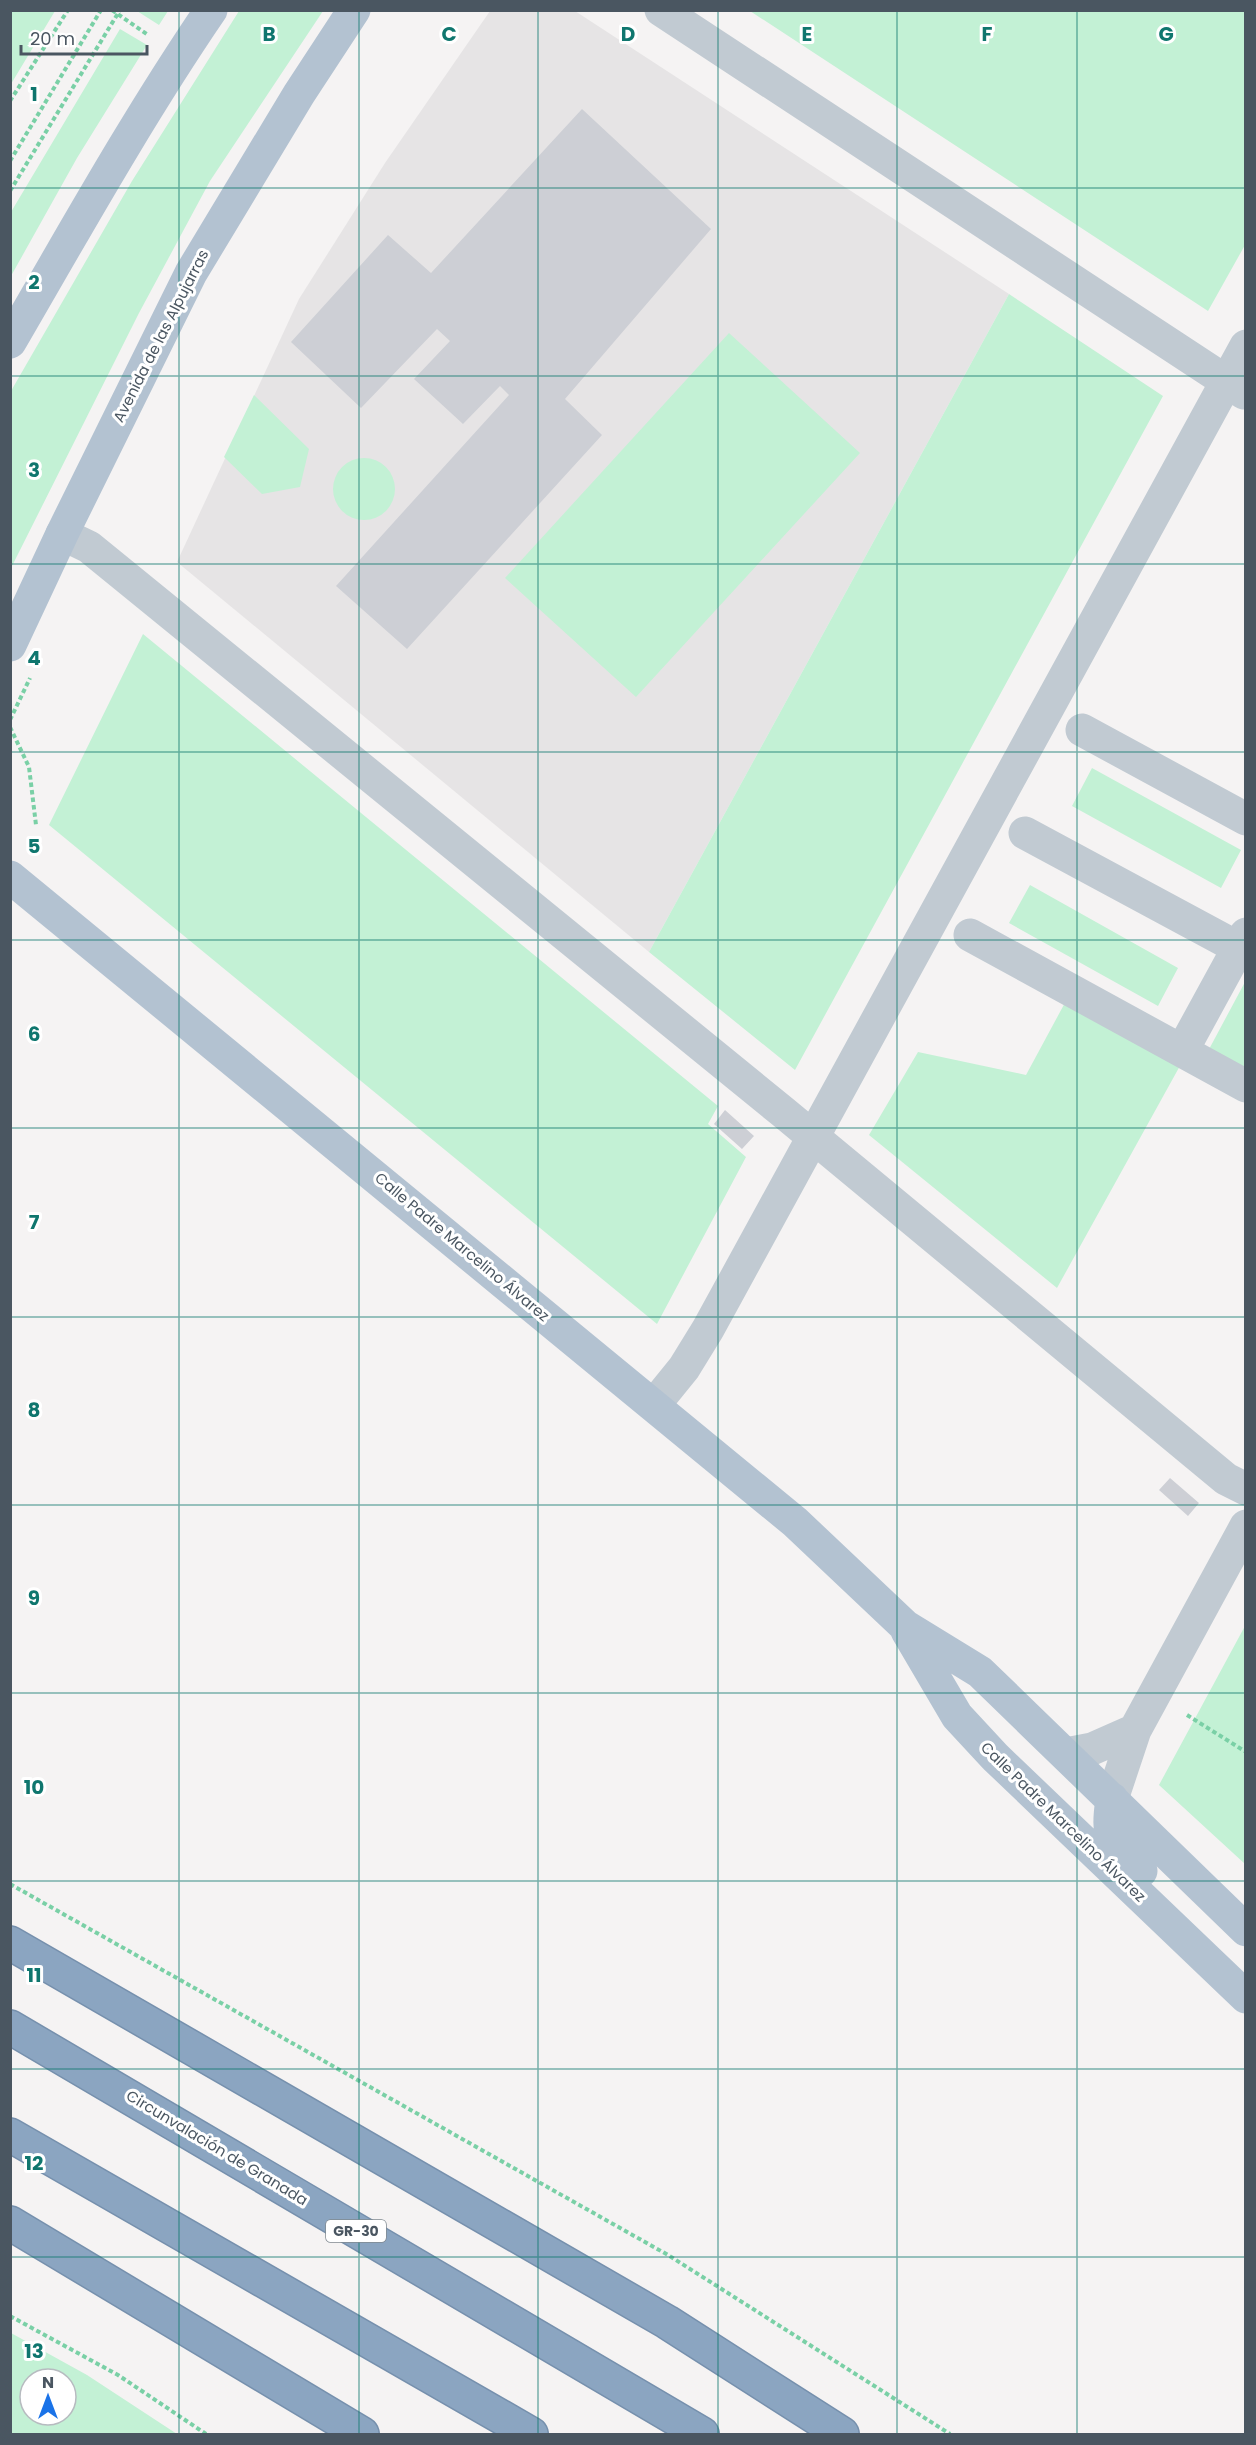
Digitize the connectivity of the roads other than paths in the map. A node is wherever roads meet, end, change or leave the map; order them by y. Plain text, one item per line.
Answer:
1 (211, 10) edge
2 (354, 10) edge
3 (661, 10) edge
4 (10, 342) edge
5 (1245, 346) edge
6 (1236, 388) edge
7 (62, 534) junction
8 (20, 656) edge
9 (1082, 730) dead end
10 (1245, 819) edge
11 (1025, 833) dead end
12 (10, 877) edge
13 (970, 935) dead end
14 (1243, 945) edge
15 (1182, 1051) junction
16 (1245, 1086) edge
17 (813, 1137) junction
18 (654, 1405) junction
19 (1245, 1489) edge
20 (1245, 1526) edge
21 (905, 1626) junction
22 (1135, 1730) junction
23 (1066, 1754) junction
24 (1112, 1799) junction
25 (1245, 1930) edge
26 (1178, 1934) junction
27 (10, 1943) edge
28 (1213, 1967) junction
29 (1245, 1973) edge
30 (1245, 1997) edge
31 (10, 2027) edge
32 (10, 2135) edge
33 (10, 2223) edge
34 (362, 2434) edge
35 (531, 2434) edge
36 (702, 2434) edge
37 (842, 2434) edge

1 - 4 main road
2 - 7 main road, Avenida de las Alpujarras
3 - 6 street
5 - 6 street
6 - 17 street
7 - 8 main road, Avenida de las Alpujarras
7 - 17 street
9 - 10 street
11 - 14 street
12 - 18 main road, Calle Padre Marcelino Álvarez
13 - 15 street
14 - 15 street
15 - 16 street
17 - 18 street
17 - 19 street
18 - 21 main road, Calle Padre Marcelino Álvarez
20 - 22 street
21 - 23 main road, Calle Padre Marcelino Álvarez
21 - 26 main road, Calle Padre Marcelino Álvarez
22 - 23 street
22 - 24 street
23 - 24 main road, Calle Padre Marcelino Álvarez
24 - 25 main road, Calle Padre Marcelino Álvarez
24 - 26 main road
26 - 28 main road, Calle Padre Marcelino Álvarez
27 - 37 highway
28 - 29 main road
28 - 30 main road, Calle Padre Marcelino Álvarez
31 - 36 highway, Circunvalación de Granada / GR-30
32 - 35 highway
33 - 34 highway

